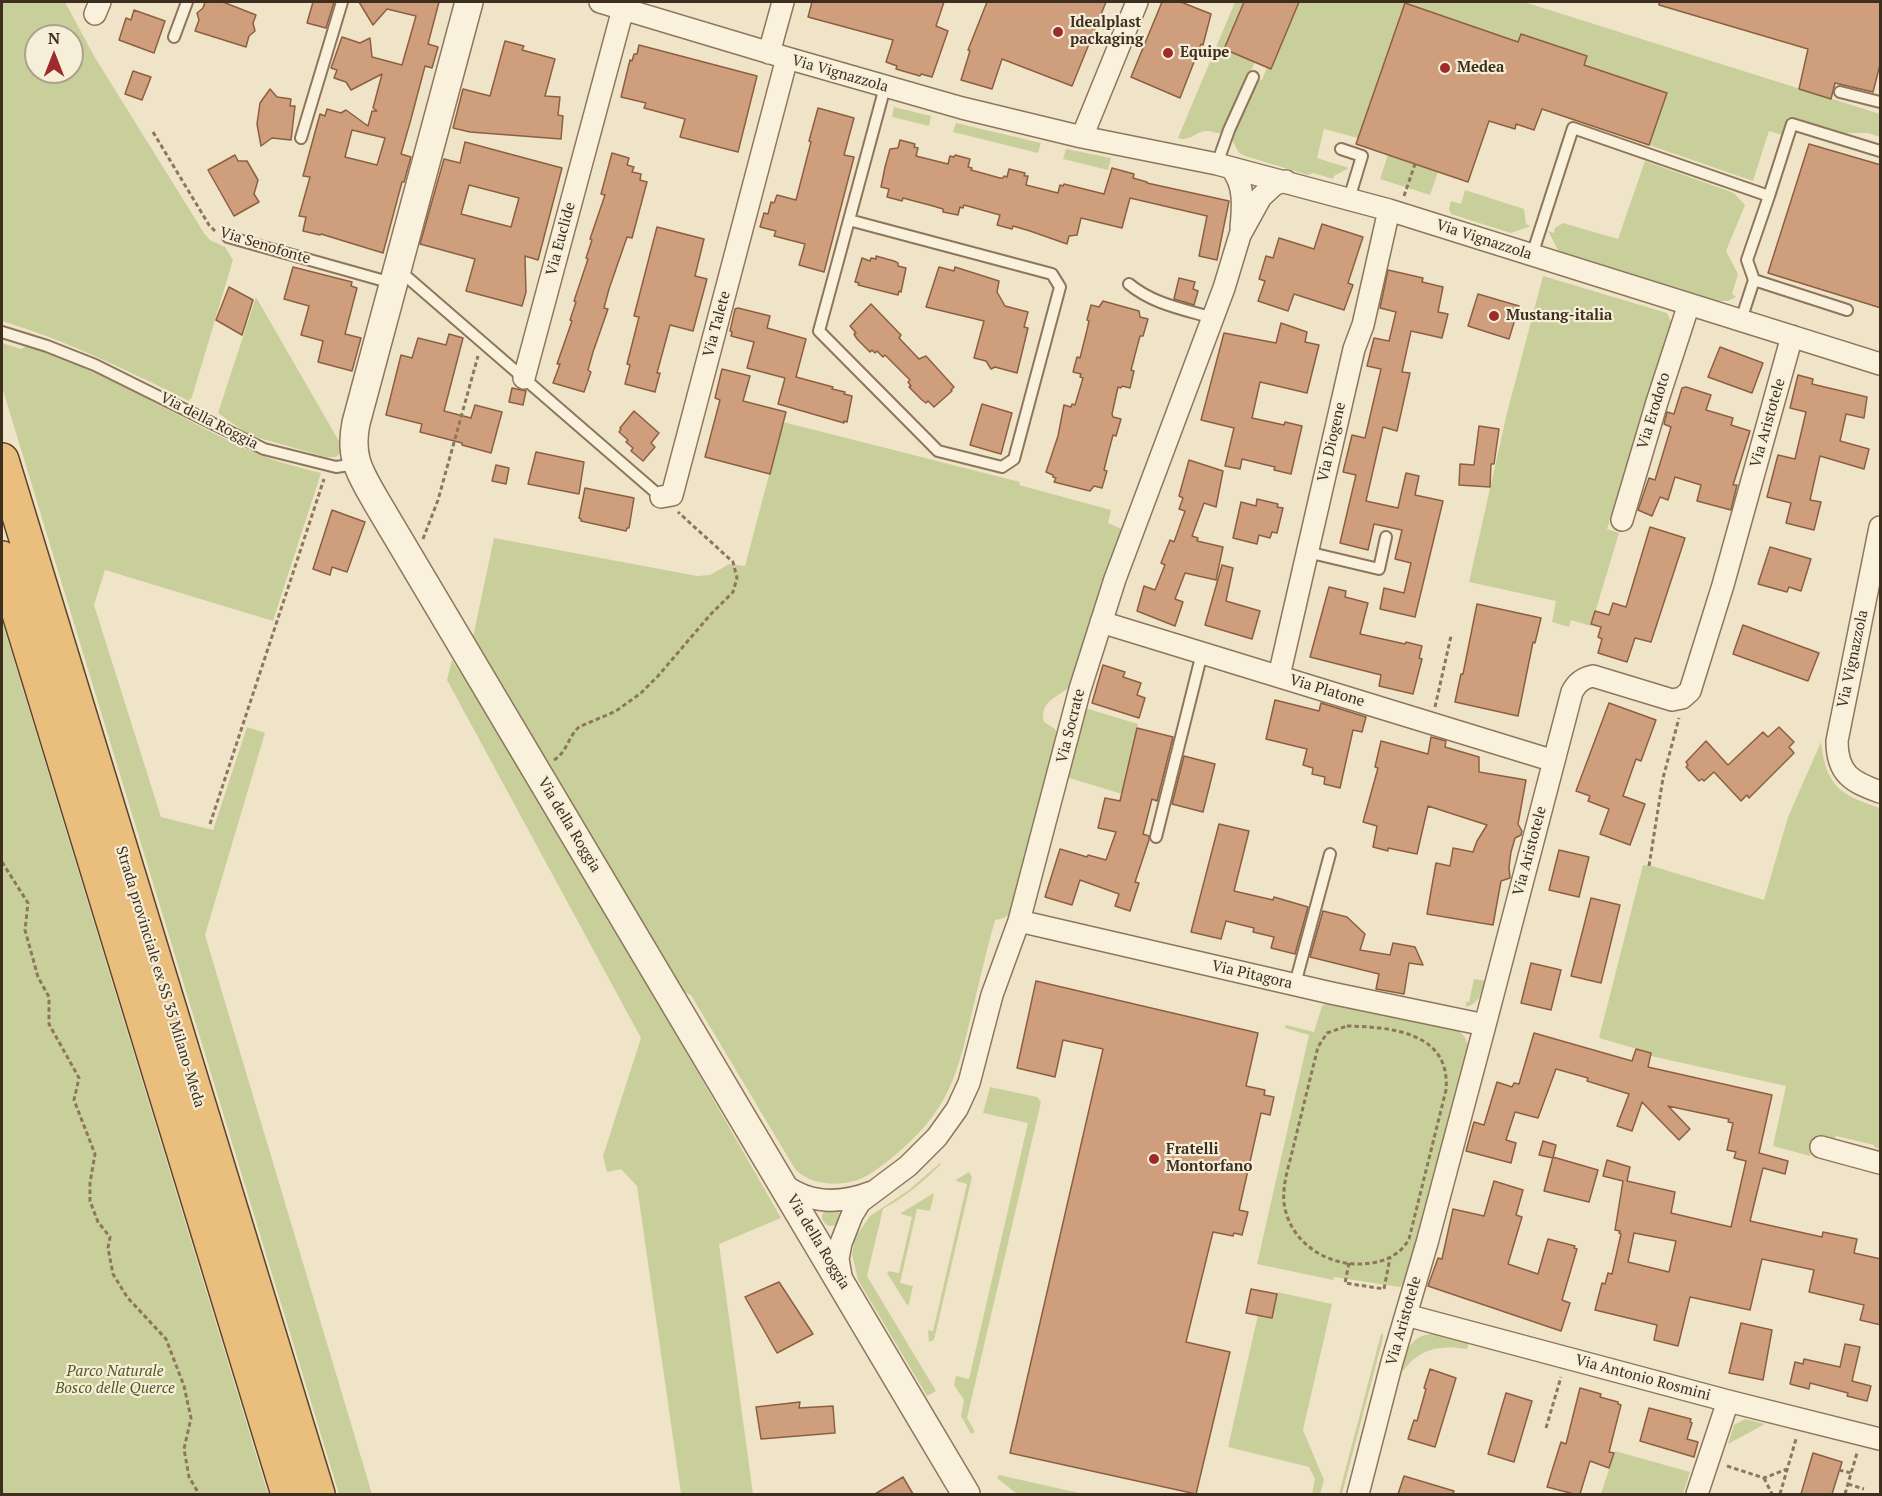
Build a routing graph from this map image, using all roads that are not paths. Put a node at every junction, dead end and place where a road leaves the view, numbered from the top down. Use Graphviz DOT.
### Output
graph roads {
  1 [pos="187,2"];
  2 [pos="342,2"];
  3 [pos="469,2"];
  4 [pos="600,2"];
  5 [pos="783,2"];
  6 [pos="1137,2"];
  7 [pos="623,9"];
  8 [pos="174,37"];
  9 [pos="778,56"];
  10 [pos="1253,77"];
  11 [pos="885,87"];
  12 [pos="1840,92"];
  13 [pos="1881,102"];
  14 [pos="1082,137"];
  15 [pos="301,138"];
  16 [pos="1341,149"];
  17 [pos="1881,151"];
  18 [pos="1224,166"];
  19 [pos="1286,181"];
  20 [pos="1768,196"];
  21 [pos="1348,199"];
  22 [pos="1395,205"];
  23 [pos="849,220"];
  24 [pos="1240,235"];
  25 [pos="228,237"];
  26 [pos="1532,255"];
  27 [pos="395,276"];
  28 [pos="1754,280"];
  29 [pos="1129,284"];
  30 [pos="1689,304"];
  31 [pos="1847,310"];
  32 [pos="1213,318"];
  33 [pos="1741,320"];
  34 [pos="2,332"];
  35 [pos="1792,336"];
  36 [pos="1881,364"];
  37 [pos="524,378"];
  38 [pos="2,460"];
  39 [pos="356,464"];
  40 [pos="661,497"];
  41 [pos="1622,520"];
  42 [pos="1881,527"];
  43 [pos="1386,537"];
  44 [pos="1307,552"];
  45 [pos="2,558"];
  46 [pos="1101,622"];
  47 [pos="1202,653"];
  48 [pos="1279,676"];
  49 [pos="1554,761"];
  50 [pos="1881,792"];
  51 [pos="1156,837"];
  52 [pos="1330,854"];
  53 [pos="1019,921"];
  54 [pos="1295,984"];
  55 [pos="1485,1026"];
  56 [pos="1821,1147"];
  57 [pos="1881,1163"];
  58 [pos="872,1192"];
  59 [pos="812,1218"];
  60 [pos="846,1229"];
  61 [pos="842,1283"];
  62 [pos="1406,1315"];
  63 [pos="1728,1401"];
  64 [pos="1880,1437"];
  65 [pos="288,1494"];
  66 [pos="318,1494"];
  67 [pos="966,1494"];
  68 [pos="1358,1494"];
  69 [pos="1697,1494"];
  1 -- 8 [label="lane"];
  2 -- 15 [label="lane"];
  3 -- 27 [label="street"];
  4 -- 7 [label="street, Via Vignazzola"];
  5 -- 9 [label="street"];
  6 -- 14 [label="street"];
  7 -- 9 [label="street, Via Vignazzola"];
  7 -- 37 [label="street, Via Euclide"];
  9 -- 11 [label="street, Via Vignazzola"];
  9 -- 40 [label="street, Via Talete"];
  10 -- 18 [label="lane"];
  11 -- 14 [label="street, Via Vignazzola"];
  11 -- 23 [label="lane"];
  12 -- 13 [label="lane"];
  14 -- 18 [label="street, Via Vignazzola"];
  16 -- 21 [label="lane"];
  17 -- 20 [label="lane"];
  18 -- 19 [label="street, Via Vignazzola"];
  18 -- 24 [label="street, Via Socrate"];
  19 -- 21 [label="street, Via Vignazzola"];
  19 -- 24 [label="street, Via Socrate"];
  20 -- 26 [label="lane"];
  20 -- 28 [label="lane"];
  21 -- 22 [label="street, Via Vignazzola"];
  22 -- 26 [label="street, Via Vignazzola"];
  22 -- 44 [label="street, Via Diogene"];
  23 -- 23 [label="lane"];
  24 -- 32 [label="street, Via Socrate"];
  25 -- 27 [label="lane, Via Senofonte"];
  26 -- 30 [label="street, Via Vignazzola"];
  27 -- 37 [label="lane, Via Senofonte"];
  27 -- 39 [label="street"];
  28 -- 31 [label="lane"];
  28 -- 33 [label="lane"];
  29 -- 32 [label="lane"];
  30 -- 33 [label="street, Via Vignazzola"];
  30 -- 41 [label="street, Via Erodoto"];
  32 -- 46 [label="street, Via Socrate"];
  33 -- 35 [label="street, Via Vignazzola"];
  34 -- 39 [label="lane, Via della Roggia"];
  35 -- 36 [label="street, Via Vignazzola"];
  35 -- 49 [label="street, Via Aristotele"];
  37 -- 40 [label="lane"];
  38 -- 66 [label="highway, Strada provinciale ex SS 35 Milano-Meda"];
  39 -- 59 [label="street, Via della Roggia"];
  42 -- 50 [label="street, Via Vignazzola"];
  43 -- 44 [label="lane"];
  44 -- 48 [label="street, Via Diogene"];
  45 -- 65 [label="highway, Strada provinciale ex SS 35 Milano-Meda"];
  46 -- 47 [label="street, Via Platone"];
  46 -- 53 [label="street, Via Socrate"];
  47 -- 48 [label="street, Via Platone"];
  47 -- 51 [label="lane"];
  48 -- 49 [label="street, Via Platone"];
  49 -- 55 [label="street, Via Aristotele"];
  52 -- 54 [label="lane"];
  53 -- 54 [label="street, Via Pitagora"];
  53 -- 58 [label="street, Via Socrate"];
  54 -- 55 [label="street, Via Pitagora"];
  55 -- 62 [label="street, Via Aristotele"];
  56 -- 57 [label="street"];
  58 -- 59 [label="street, Via Socrate"];
  58 -- 60 [label="street, Via Socrate"];
  59 -- 60 [label="street"];
  59 -- 61 [label="street, Via della Roggia"];
  60 -- 61 [label="street, Via Socrate"];
  61 -- 67 [label="street, Via della Roggia"];
  62 -- 63 [label="street, Via Antonio Rosmini"];
  62 -- 68 [label="street, Via Aristotele"];
  63 -- 64 [label="street, Via Antonio Rosmini"];
  63 -- 69 [label="street"];
}
